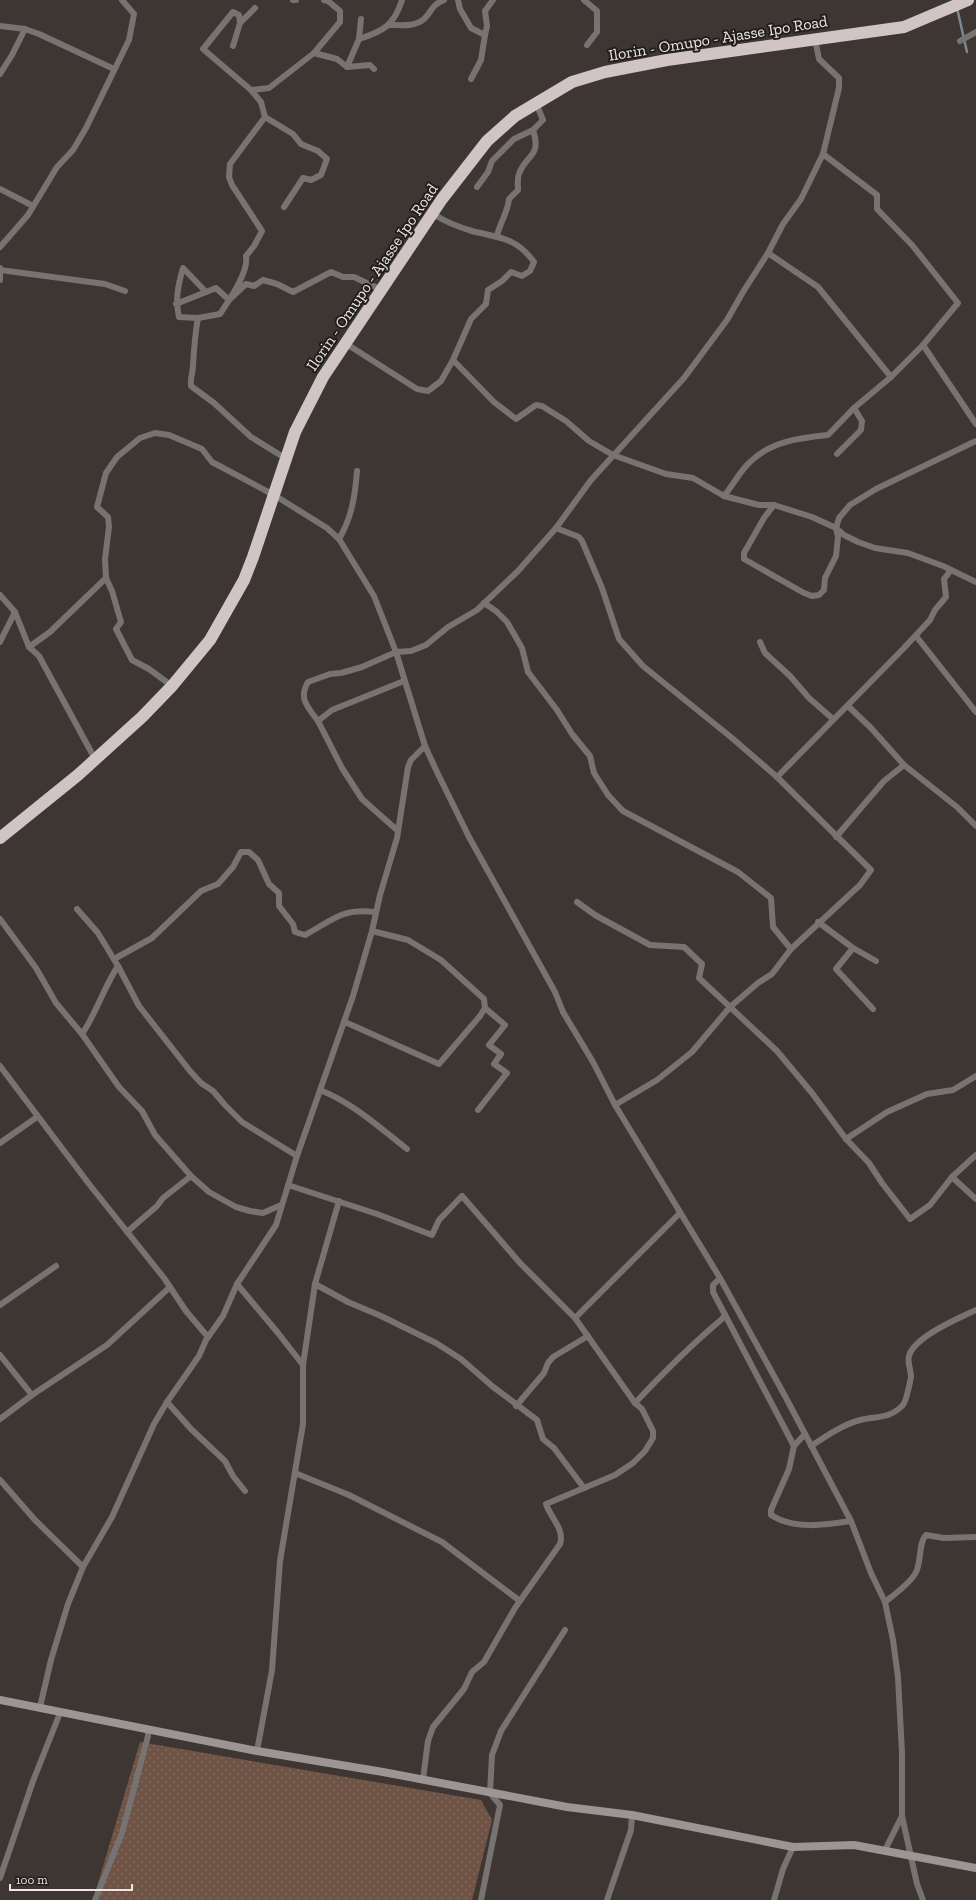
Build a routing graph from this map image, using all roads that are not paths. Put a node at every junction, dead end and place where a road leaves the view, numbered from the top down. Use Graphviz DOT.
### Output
graph roads {
  1 [pos="122,0"];
  2 [pos="293,0"];
  3 [pos="296,0"];
  4 [pos="324,0"];
  5 [pos="402,0"];
  6 [pos="444,0"];
  7 [pos="458,0"];
  8 [pos="493,0"];
  9 [pos="584,0"];
  10 [pos="967,1"];
  11 [pos="255,8"];
  12 [pos="361,19"];
  13 [pos="240,23"];
  14 [pos="390,25"];
  15 [pos="0,26"];
  16 [pos="25,29"];
  17 [pos="976,32"];
  18 [pos="485,35"];
  19 [pos="360,39"];
  20 [pos="815,39"];
  21 [pos="960,41"];
  22 [pos="587,45"];
  23 [pos="233,46"];
  24 [pos="314,53"];
  25 [pos="346,67"];
  26 [pos="114,69"];
  27 [pos="374,69"];
  28 [pos="0,74"];
  29 [pos="471,79"];
  30 [pos="251,90"];
  31 [pos="536,103"];
  32 [pos="265,116"];
  33 [pos="533,130"];
  34 [pos="823,154"];
  35 [pos="477,187"];
  36 [pos="0,189"];
  37 [pos="33,206"];
  38 [pos="284,208"];
  39 [pos="433,214"];
  40 [pos="497,236"];
  41 [pos="0,248"];
  42 [pos="768,253"];
  43 [pos="1,269"];
  44 [pos="0,280"];
  45 [pos="382,290"];
  46 [pos="125,291"];
  47 [pos="206,292"];
  48 [pos="229,300"];
  49 [pos="176,304"];
  50 [pos="198,318"];
  51 [pos="346,343"];
  52 [pos="922,345"];
  53 [pos="454,360"];
  54 [pos="891,377"];
  55 [pos="854,408"];
  56 [pos="976,424"];
  57 [pos="976,441"];
  58 [pos="837,454"];
  59 [pos="613,455"];
  60 [pos="285,458"];
  61 [pos="357,471"];
  62 [pos="274,495"];
  63 [pos="724,496"];
  64 [pos="774,505"];
  65 [pos="556,528"];
  66 [pos="836,528"];
  67 [pos="339,539"];
  68 [pos="951,570"];
  69 [pos="106,578"];
  70 [pos="976,582"];
  71 [pos="0,595"];
  72 [pos="484,603"];
  73 [pos="15,612"];
  74 [pos="916,636"];
  75 [pos="0,642"];
  76 [pos="760,642"];
  77 [pos="29,647"];
  78 [pos="396,652"];
  79 [pos="404,681"];
  80 [pos="172,686"];
  81 [pos="848,706"];
  82 [pos="976,712"];
  83 [pos="833,719"];
  84 [pos="318,721"];
  85 [pos="425,746"];
  86 [pos="95,760"];
  87 [pos="904,764"];
  88 [pos="777,776"];
  89 [pos="976,826"];
  90 [pos="398,832"];
  91 [pos="836,837"];
  92 [pos="0,838"];
  93 [pos="577,902"];
  94 [pos="77,909"];
  95 [pos="376,912"];
  96 [pos="0,919"];
  97 [pos="818,922"];
  98 [pos="372,931"];
  99 [pos="853,948"];
  100 [pos="791,949"];
  101 [pos="114,959"];
  102 [pos="876,961"];
  103 [pos="118,966"];
  104 [pos="730,1007"];
  105 [pos="485,1008"];
  106 [pos="873,1009"];
  107 [pos="345,1022"];
  108 [pos="82,1034"];
  109 [pos="0,1066"];
  110 [pos="976,1076"];
  111 [pos="320,1090"];
  112 [pos="615,1105"];
  113 [pos="478,1110"];
  114 [pos="37,1117"];
  115 [pos="846,1139"];
  116 [pos="0,1143"];
  117 [pos="406,1149"];
  118 [pos="976,1155"];
  119 [pos="297,1156"];
  120 [pos="191,1176"];
  121 [pos="952,1177"];
  122 [pos="288,1185"];
  123 [pos="976,1199"];
  124 [pos="338,1201"];
  125 [pos="281,1205"];
  126 [pos="680,1213"];
  127 [pos="128,1232"];
  128 [pos="56,1266"];
  129 [pos="720,1278"];
  130 [pos="237,1284"];
  131 [pos="315,1284"];
  132 [pos="170,1287"];
  133 [pos="0,1305"];
  134 [pos="976,1310"];
  135 [pos="725,1315"];
  136 [pos="575,1318"];
  137 [pos="588,1336"];
  138 [pos="208,1337"];
  139 [pos="0,1355"];
  140 [pos="302,1365"];
  141 [pos="32,1395"];
  142 [pos="167,1402"];
  143 [pos="635,1403"];
  144 [pos="516,1406"];
  145 [pos="0,1418"];
  146 [pos="805,1434"];
  147 [pos="794,1446"];
  148 [pos="811,1446"];
  149 [pos="295,1473"];
  150 [pos="0,1480"];
  151 [pos="584,1488"];
  152 [pos="245,1491"];
  153 [pos="851,1521"];
  154 [pos="976,1537"];
  155 [pos="83,1567"];
  156 [pos="520,1601"];
  157 [pos="885,1602"];
  158 [pos="565,1630"];
  159 [pos="0,1700"];
  160 [pos="40,1707"];
  161 [pos="60,1713"];
  162 [pos="148,1729"];
  163 [pos="257,1751"];
  164 [pos="424,1779"];
  165 [pos="490,1792"];
  166 [pos="632,1815"];
  167 [pos="902,1816"];
  168 [pos="793,1846"];
  169 [pos="885,1850"];
  170 [pos="912,1855"];
  171 [pos="976,1868"];
  172 [pos="0,1878"];
  173 [pos="95,1900"];
  174 [pos="481,1900"];
  175 [pos="607,1900"];
  176 [pos="774,1900"];
  177 [pos="923,1900"];
  1 -- 26 [label="street"];
  2 -- 3 [label="street"];
  4 -- 24 [label="street"];
  5 -- 14 [label="street"];
  6 -- 14 [label="street"];
  7 -- 18 [label="street"];
  8 -- 18 [label="street"];
  9 -- 22 [label="street"];
  10 -- 20 [label="highway, Ilorin - Omupo - Ajasse Ipo Road"];
  11 -- 13 [label="street"];
  12 -- 19 [label="street"];
  13 -- 23 [label="street"];
  13 -- 30 [label="street"];
  14 -- 19 [label="street"];
  15 -- 16 [label="street"];
  16 -- 26 [label="street"];
  16 -- 28 [label="street"];
  17 -- 21 [label="street"];
  18 -- 29 [label="street"];
  19 -- 25 [label="street"];
  20 -- 31 [label="highway, Ilorin - Omupo - Ajasse Ipo Road"];
  20 -- 34 [label="street"];
  24 -- 25 [label="street"];
  24 -- 30 [label="street"];
  25 -- 27 [label="street"];
  26 -- 37 [label="street"];
  30 -- 32 [label="street"];
  31 -- 33 [label="street"];
  31 -- 39 [label="highway, Ilorin - Omupo - Ajasse Ipo Road"];
  32 -- 38 [label="street"];
  32 -- 48 [label="street"];
  33 -- 35 [label="street"];
  33 -- 40 [label="street"];
  34 -- 42 [label="street"];
  34 -- 52 [label="street"];
  36 -- 37 [label="street"];
  37 -- 41 [label="street"];
  39 -- 40 [label="street"];
  39 -- 45 [label="highway, Ilorin - Omupo - Ajasse Ipo Road"];
  40 -- 53 [label="street"];
  42 -- 54 [label="street"];
  42 -- 59 [label="street"];
  43 -- 44 [label="street"];
  43 -- 46 [label="street"];
  45 -- 48 [label="street"];
  45 -- 51 [label="highway, Ilorin - Omupo - Ajasse Ipo Road"];
  47 -- 48 [label="street"];
  47 -- 49 [label="street"];
  47 -- 49 [label="street"];
  48 -- 50 [label="street"];
  49 -- 50 [label="street"];
  50 -- 60 [label="street"];
  51 -- 53 [label="street"];
  51 -- 60 [label="highway, Ilorin - Omupo - Ajasse Ipo Road"];
  52 -- 54 [label="street"];
  52 -- 56 [label="street"];
  53 -- 59 [label="street"];
  54 -- 55 [label="street"];
  55 -- 58 [label="street"];
  55 -- 63 [label="street"];
  57 -- 66 [label="street"];
  59 -- 63 [label="street"];
  59 -- 65 [label="street"];
  60 -- 62 [label="highway, Ilorin - Omupo - Ajasse Ipo Road"];
  61 -- 67 [label="street"];
  62 -- 67 [label="street"];
  62 -- 69 [label="street"];
  62 -- 80 [label="highway, Ilorin - Omupo - Ajasse Ipo Road"];
  63 -- 64 [label="street"];
  64 -- 66 [label="street"];
  64 -- 66 [label="street"];
  65 -- 72 [label="street"];
  65 -- 88 [label="street"];
  66 -- 68 [label="street"];
  67 -- 78 [label="street"];
  68 -- 70 [label="street"];
  68 -- 74 [label="street"];
  69 -- 77 [label="street"];
  69 -- 80 [label="street"];
  71 -- 73 [label="street"];
  72 -- 78 [label="street"];
  72 -- 100 [label="street"];
  73 -- 75 [label="street"];
  73 -- 77 [label="street"];
  74 -- 81 [label="street"];
  74 -- 82 [label="street"];
  76 -- 83 [label="street"];
  77 -- 86 [label="street"];
  78 -- 79 [label="street"];
  78 -- 84 [label="street"];
  79 -- 84 [label="street"];
  79 -- 85 [label="street"];
  80 -- 86 [label="highway, Ilorin - Omupo - Ajasse Ipo Road"];
  81 -- 83 [label="street"];
  81 -- 87 [label="street"];
  83 -- 88 [label="street"];
  84 -- 90 [label="street"];
  85 -- 90 [label="street"];
  85 -- 112 [label="street"];
  86 -- 92 [label="highway, Ilorin - Omupo - Ajasse Ipo Road"];
  87 -- 89 [label="street"];
  87 -- 91 [label="street"];
  88 -- 91 [label="street"];
  90 -- 95 [label="street"];
  91 -- 97 [label="street"];
  93 -- 104 [label="street"];
  94 -- 101 [label="street"];
  95 -- 98 [label="street"];
  95 -- 101 [label="street"];
  96 -- 108 [label="street"];
  97 -- 99 [label="street"];
  97 -- 100 [label="street"];
  98 -- 105 [label="street"];
  98 -- 107 [label="street"];
  99 -- 102 [label="street"];
  99 -- 106 [label="street"];
  100 -- 104 [label="street"];
  101 -- 103 [label="street"];
  103 -- 108 [label="street"];
  103 -- 119 [label="street"];
  104 -- 112 [label="street"];
  104 -- 115 [label="street"];
  105 -- 107 [label="street"];
  105 -- 113 [label="street"];
  107 -- 111 [label="street"];
  108 -- 120 [label="street"];
  109 -- 114 [label="street"];
  110 -- 115 [label="street"];
  111 -- 117 [label="street"];
  111 -- 119 [label="street"];
  112 -- 126 [label="street"];
  114 -- 116 [label="street"];
  114 -- 127 [label="street"];
  115 -- 121 [label="street"];
  118 -- 121 [label="street"];
  119 -- 122 [label="street"];
  120 -- 125 [label="street"];
  120 -- 127 [label="street"];
  121 -- 123 [label="street"];
  122 -- 124 [label="street"];
  122 -- 125 [label="street"];
  124 -- 131 [label="street"];
  124 -- 136 [label="street"];
  125 -- 130 [label="street"];
  126 -- 129 [label="street"];
  126 -- 136 [label="street"];
  127 -- 132 [label="street"];
  128 -- 133 [label="street"];
  129 -- 135 [label="street"];
  129 -- 146 [label="street"];
  130 -- 138 [label="street"];
  130 -- 140 [label="street"];
  131 -- 140 [label="street"];
  131 -- 144 [label="street"];
  132 -- 138 [label="street"];
  132 -- 141 [label="street"];
  134 -- 148 [label="street"];
  135 -- 143 [label="street"];
  135 -- 147 [label="street"];
  136 -- 137 [label="street"];
  137 -- 143 [label="street"];
  137 -- 144 [label="street"];
  138 -- 142 [label="street"];
  139 -- 141 [label="street"];
  140 -- 149 [label="street"];
  141 -- 145 [label="street"];
  142 -- 152 [label="street"];
  142 -- 155 [label="street"];
  143 -- 151 [label="street"];
  144 -- 151 [label="street"];
  146 -- 147 [label="street"];
  146 -- 148 [label="street"];
  147 -- 153 [label="street"];
  148 -- 153 [label="street"];
  149 -- 156 [label="street"];
  149 -- 163 [label="street"];
  150 -- 155 [label="street"];
  151 -- 156 [label="street"];
  153 -- 157 [label="street"];
  154 -- 157 [label="street"];
  155 -- 160 [label="street"];
  156 -- 164 [label="street"];
  157 -- 167 [label="street"];
  158 -- 165 [label="street"];
  159 -- 160 [label="main road"];
  160 -- 161 [label="main road"];
  161 -- 162 [label="main road"];
  161 -- 172 [label="street"];
  162 -- 163 [label="main road"];
  162 -- 173 [label="street"];
  163 -- 164 [label="main road"];
  164 -- 165 [label="main road"];
  165 -- 166 [label="main road"];
  165 -- 174 [label="street"];
  166 -- 168 [label="main road"];
  166 -- 175 [label="street"];
  167 -- 169 [label="street"];
  167 -- 170 [label="street"];
  168 -- 169 [label="main road"];
  168 -- 176 [label="street"];
  169 -- 170 [label="main road"];
  170 -- 171 [label="main road"];
  170 -- 177 [label="street"];
}
